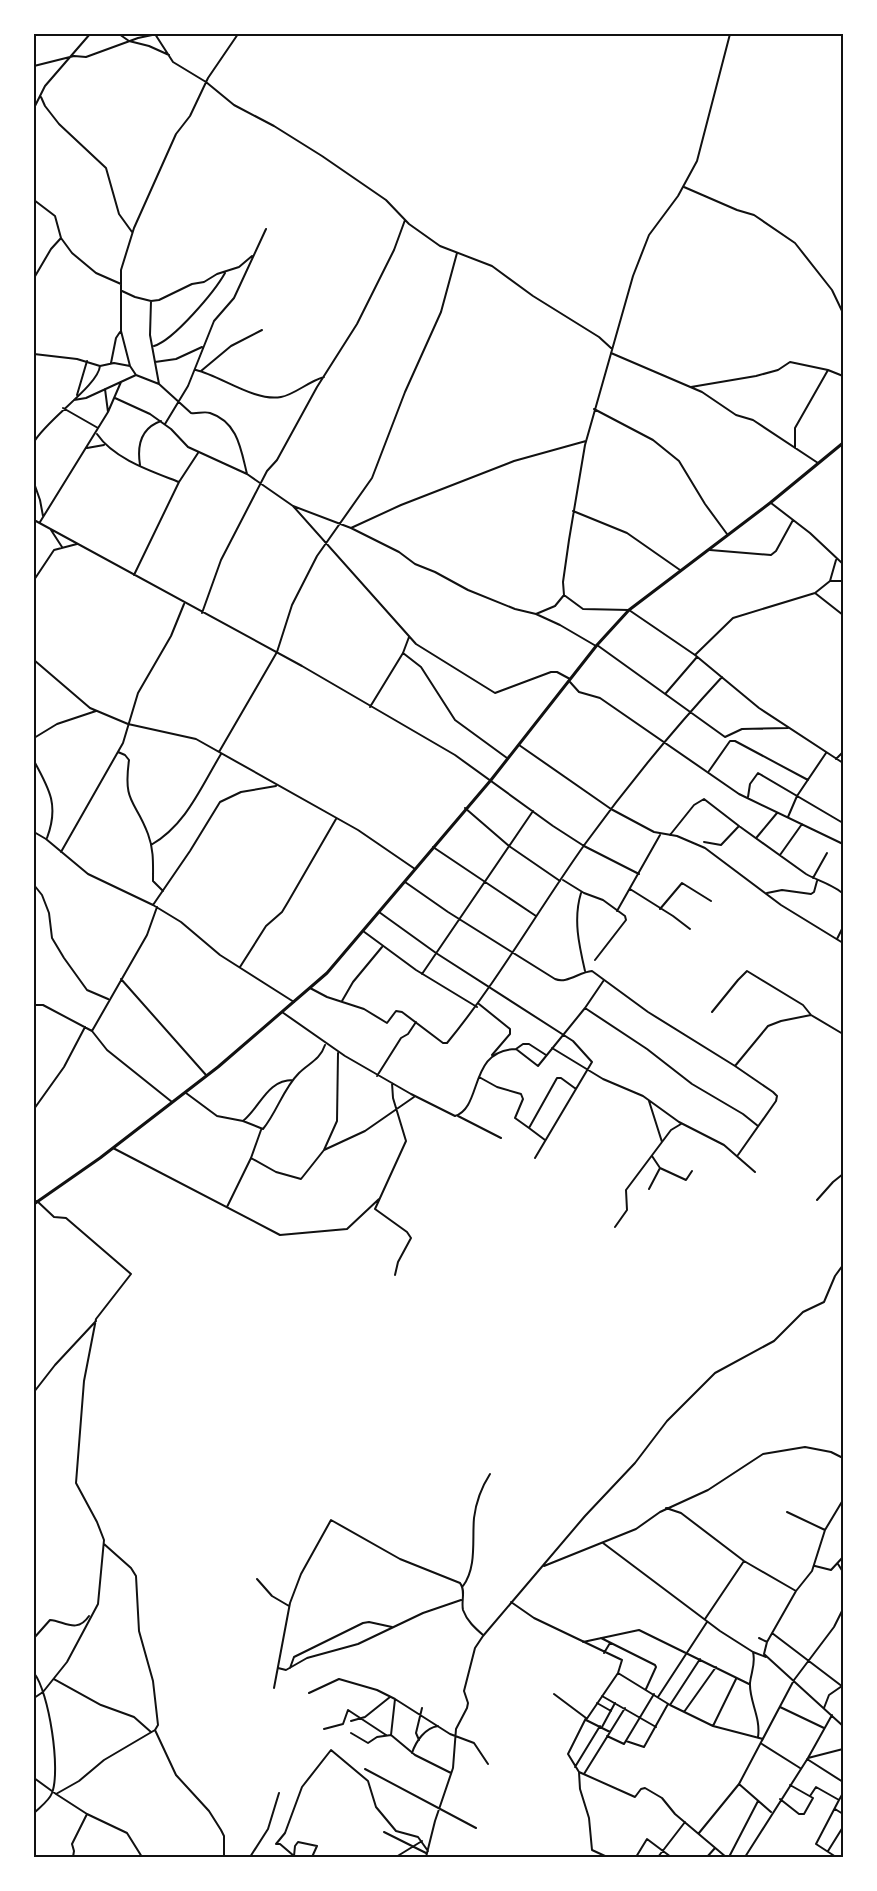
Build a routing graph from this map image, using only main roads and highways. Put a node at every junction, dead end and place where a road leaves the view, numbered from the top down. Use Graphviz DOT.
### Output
graph roads {
  1 [pos="843,443"];
  2 [pos="35,1202"];
  1 -- 2 [label="main road"];
}
